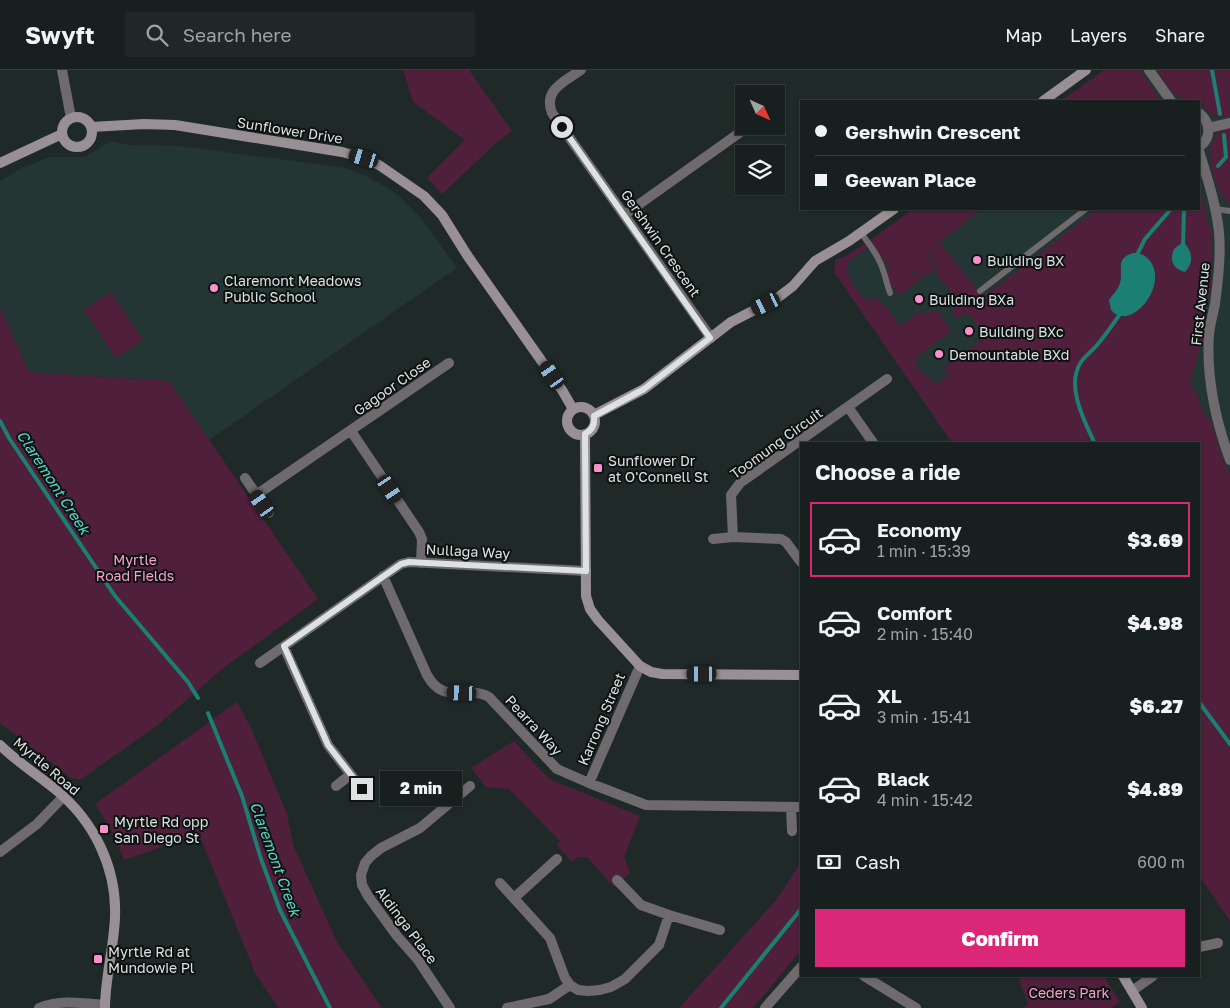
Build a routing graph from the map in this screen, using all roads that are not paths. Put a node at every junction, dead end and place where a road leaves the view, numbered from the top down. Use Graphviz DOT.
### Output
graph roads {
  1 [pos="62,70"];
  2 [pos="580,70"];
  3 [pos="1086,70"];
  4 [pos="1149,70"];
  5 [pos="1044,100"];
  6 [pos="1170,100"];
  7 [pos="1200,114"];
  8 [pos="71,118"];
  9 [pos="1230,123"];
  10 [pos="90,127"];
  11 [pos="1208,128"];
  12 [pos="62,134"];
  13 [pos="736,135"];
  14 [pos="1200,146"];
  15 [pos="1200,155"];
  16 [pos="0,163"];
  17 [pos="1215,209"];
  18 [pos="893,210"];
  19 [pos="1085,210"];
  20 [pos="1230,211"];
  21 [pos="624,215"];
  22 [pos="861,233"];
  23 [pos="980,292"];
  24 [pos="890,293"];
  25 [pos="710,338"];
  26 [pos="449,363"];
  27 [pos="887,379"];
  28 [pos="848,407"];
  29 [pos="572,409"];
  30 [pos="594,416"];
  31 [pos="351,431"];
  32 [pos="585,434"];
  33 [pos="873,442"];
  34 [pos="1230,460"];
  35 [pos="245,478"];
  36 [pos="256,495"];
  37 [pos="269,513"];
  38 [pos="732,538"];
  39 [pos="713,539"];
  40 [pos="800,561"];
  41 [pos="421,563"];
  42 [pos="586,571"];
  43 [pos="383,576"];
  44 [pos="284,646"];
  45 [pos="260,663"];
  46 [pos="640,666"];
  47 [pos="800,675"];
  48 [pos="0,745"];
  49 [pos="350,775"];
  50 [pos="588,783"];
  51 [pos="336,786"];
  52 [pos="470,786"];
  53 [pos="362,789"];
  54 [pos="63,797"];
  55 [pos="796,807"];
  56 [pos="792,831"];
  57 [pos="0,852"];
  58 [pos="558,859"];
  59 [pos="617,880"];
  60 [pos="500,883"];
  61 [pos="514,898"];
  62 [pos="669,915"];
  63 [pos="720,930"];
  64 [pos="1218,944"];
  65 [pos="1200,947"];
  66 [pos="800,968"];
  67 [pos="866,977"];
  68 [pos="1124,977"];
  69 [pos="1152,977"];
  70 [pos="570,985"];
  71 [pos="1132,990"];
  72 [pos="105,1006"];
  73 [pos="40,1008"];
  74 [pos="450,1008"];
  75 [pos="507,1008"];
  76 [pos="765,1008"];
  77 [pos="916,1008"];
  78 [pos="1142,1008"];
  1 -- 8 [label="street"];
  2 -- 21 [label="street, Gershwin Crescent"];
  3 -- 5 [label="street"];
  4 -- 6 [label="street"];
  7 -- 11 [label="street"];
  8 -- 10 [label="street"];
  8 -- 12 [label="street"];
  9 -- 11 [label="street"];
  10 -- 12 [label="street"];
  10 -- 29 [label="street, Sunflower Drive"];
  11 -- 14 [label="street"];
  12 -- 16 [label="street"];
  13 -- 21 [label="street"];
  15 -- 17 [label="street, First Avenue"];
  17 -- 20 [label="lane"];
  17 -- 34 [label="street, First Avenue"];
  18 -- 22 [label="street"];
  19 -- 23 [label="lane"];
  21 -- 25 [label="street, Gershwin Crescent"];
  22 -- 24 [label="lane"];
  22 -- 25 [label="street"];
  25 -- 30 [label="street"];
  26 -- 31 [label="street, Gagoor Close"];
  27 -- 28 [label="street, Toomung Circuit"];
  28 -- 33 [label="street"];
  28 -- 38 [label="street, Toomung Circuit"];
  29 -- 30 [label="street"];
  29 -- 32 [label="street"];
  30 -- 32 [label="street"];
  31 -- 36 [label="street, Gagoor Close"];
  31 -- 41 [label="street, Gagoor Close"];
  32 -- 42 [label="street"];
  35 -- 36 [label="street"];
  36 -- 37 [label="street"];
  38 -- 39 [label="street"];
  38 -- 40 [label="street"];
  41 -- 42 [label="street, Nullaga Way"];
  41 -- 43 [label="street, Nullaga Way"];
  42 -- 46 [label="street"];
  43 -- 44 [label="street, Nullaga Way"];
  43 -- 50 [label="street, Pearra Way"];
  44 -- 45 [label="street, Nullaga Way"];
  44 -- 49 [label="street"];
  46 -- 47 [label="street"];
  46 -- 50 [label="street, Karrong Street"];
  48 -- 54 [label="street, Myrtle Road"];
  49 -- 51 [label="street"];
  49 -- 53 [label="street"];
  50 -- 55 [label="street, Pearra Way"];
  52 -- 74 [label="street, Aldinga Place"];
  54 -- 57 [label="street"];
  54 -- 72 [label="street, Myrtle Road"];
  55 -- 56 [label="street, Pearra Way"];
  58 -- 61 [label="street"];
  59 -- 62 [label="street"];
  60 -- 61 [label="street"];
  61 -- 70 [label="street"];
  62 -- 63 [label="street"];
  62 -- 70 [label="street"];
  64 -- 65 [label="street"];
  66 -- 76 [label="street"];
  67 -- 77 [label="street"];
  68 -- 71 [label="street"];
  69 -- 71 [label="street"];
  70 -- 75 [label="street"];
  71 -- 78 [label="street"];
  72 -- 73 [label="street"];
}
